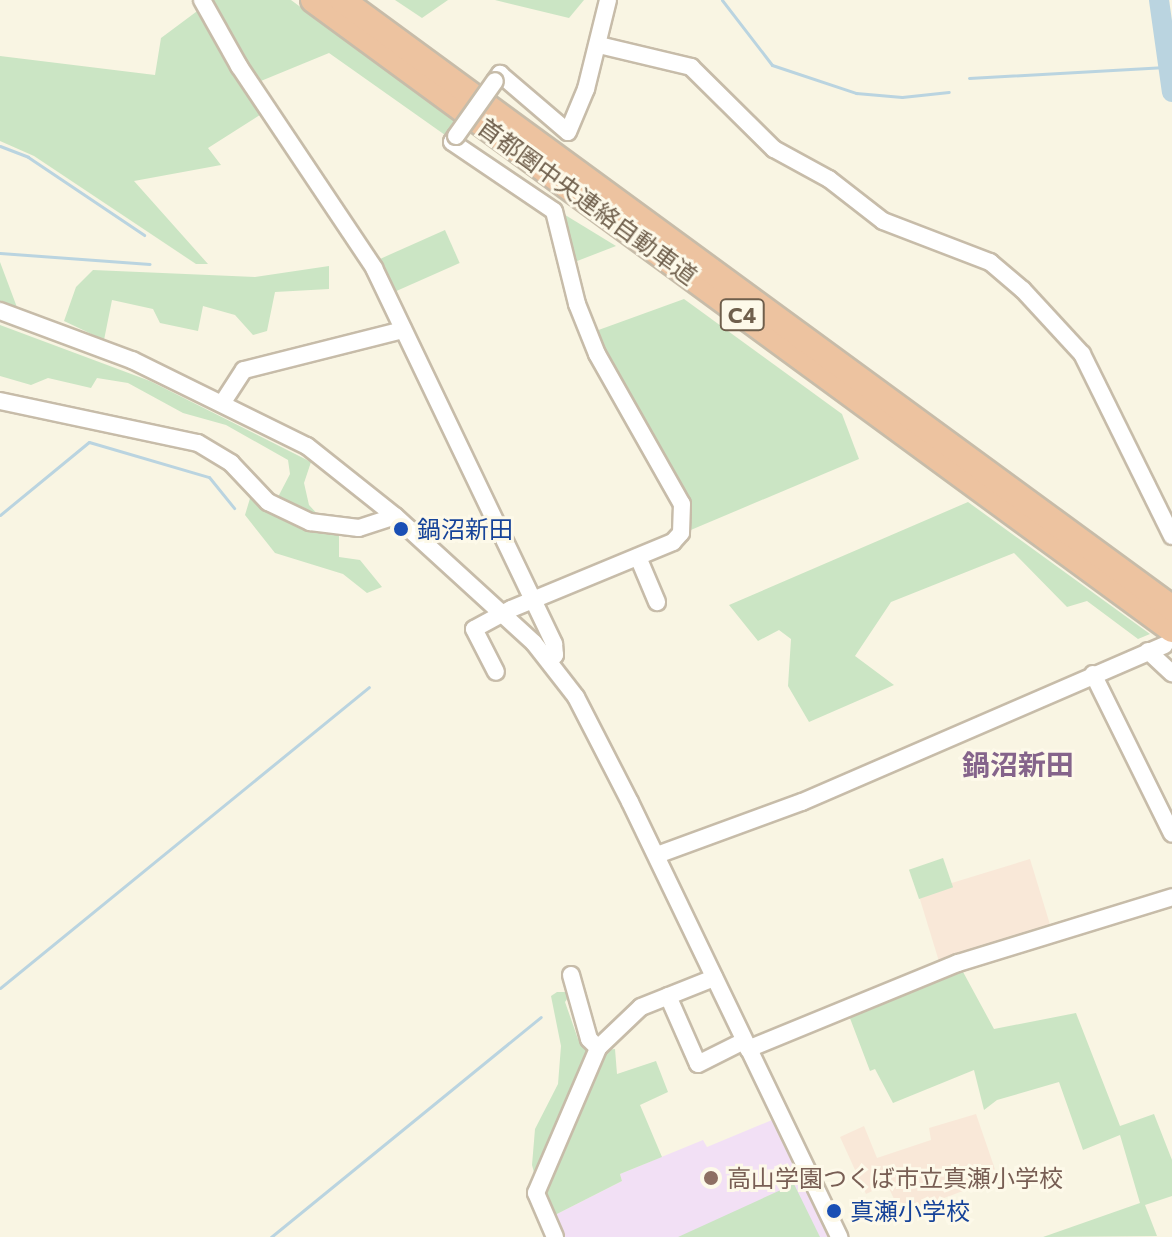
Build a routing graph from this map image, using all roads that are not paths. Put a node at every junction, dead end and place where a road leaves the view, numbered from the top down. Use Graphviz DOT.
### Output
graph roads {
  1 [pos="202,0"];
  2 [pos="313,0"];
  3 [pos="342,0"];
  4 [pos="608,0"];
  5 [pos="599,45"];
  6 [pos="0,311"];
  7 [pos="403,330"];
  8 [pos="0,401"];
  9 [pos="223,402"];
  10 [pos="395,516"];
  11 [pos="1172,536"];
  12 [pos="638,557"];
  13 [pos="533,600"];
  14 [pos="657,602"];
  15 [pos="1172,608"];
  16 [pos="504,612"];
  17 [pos="1168,637"];
  18 [pos="1148,651"];
  19 [pos="550,660"];
  20 [pos="496,672"];
  21 [pos="1172,673"];
  22 [pos="1093,674"];
  23 [pos="1172,834"];
  24 [pos="657,855"];
  25 [pos="1172,897"];
  26 [pos="571,975"];
  27 [pos="714,978"];
  28 [pos="668,996"];
  29 [pos="746,1045"];
  30 [pos="598,1048"];
  31 [pos="555,1237"];
  32 [pos="839,1237"];
  1 -- 7 [label="street"];
  2 -- 17 [label="highway, 首都圏中央連絡自動車道 / C4"];
  3 -- 15 [label="highway, 首都圏中央連絡自動車道 / C4"];
  4 -- 5 [label="street"];
  5 -- 11 [label="street"];
  5 -- 12 [label="street, bridge"];
  6 -- 9 [label="street"];
  7 -- 9 [label="street"];
  7 -- 13 [label="street"];
  8 -- 10 [label="street"];
  9 -- 10 [label="street"];
  10 -- 16 [label="street"];
  12 -- 13 [label="street"];
  12 -- 14 [label="street"];
  13 -- 16 [label="street"];
  13 -- 19 [label="street"];
  16 -- 19 [label="street"];
  16 -- 20 [label="street"];
  17 -- 18 [label="street"];
  18 -- 21 [label="street"];
  18 -- 22 [label="street"];
  19 -- 24 [label="street"];
  22 -- 23 [label="street"];
  22 -- 24 [label="street"];
  24 -- 27 [label="street"];
  25 -- 29 [label="street"];
  26 -- 30 [label="street"];
  27 -- 28 [label="street"];
  27 -- 29 [label="street"];
  28 -- 29 [label="street"];
  28 -- 30 [label="street"];
  29 -- 32 [label="street"];
  30 -- 31 [label="street"];
}
